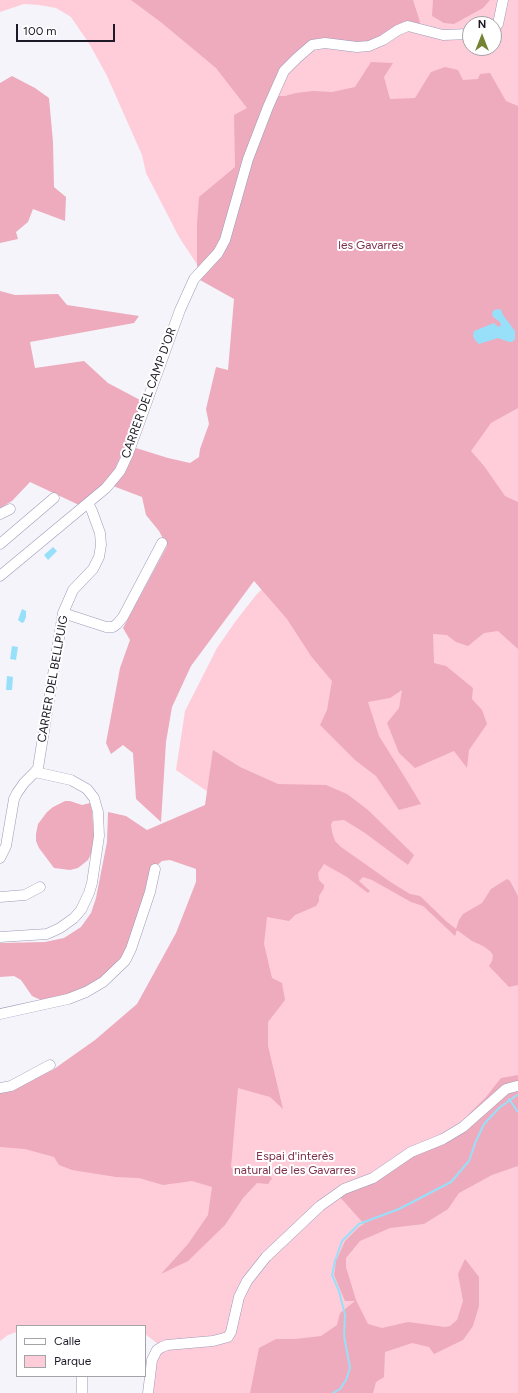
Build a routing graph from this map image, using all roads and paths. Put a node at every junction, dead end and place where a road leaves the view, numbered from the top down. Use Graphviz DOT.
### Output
graph roads {
  1 [pos="503,0"];
  2 [pos="500,16"];
  3 [pos="462,34"];
  4 [pos="54,498"];
  5 [pos="88,503"];
  6 [pos="10,509"];
  7 [pos="0,514"];
  8 [pos="162,543"];
  9 [pos="0,544"];
  10 [pos="0,576"];
  11 [pos="63,613"];
  12 [pos="35,772"];
  13 [pos="0,858"];
  14 [pos="155,869"];
  15 [pos="40,887"];
  16 [pos="0,898"];
  17 [pos="0,937"];
  18 [pos="0,1014"];
  19 [pos="50,1065"];
  20 [pos="517,1086"];
  21 [pos="0,1088"];
  22 [pos="82,1377"];
  23 [pos="82,1393"];
  24 [pos="148,1393"];
  1 -- 2 [label="street"];
  3 -- 5 [label="street, CARRER DEL CAMP D'OR"];
  4 -- 9 [label="street"];
  5 -- 10 [label="street, CARRER DEL CAMP D'OR"];
  5 -- 11 [label="street, CARRER DEL BELLPUIG"];
  6 -- 7 [label="street"];
  8 -- 11 [label="street"];
  11 -- 12 [label="street, CARRER DEL BELLPUIG"];
  12 -- 13 [label="street, CARRER DEL BELLPUIG"];
  12 -- 17 [label="street"];
  14 -- 18 [label="street"];
  15 -- 16 [label="street"];
  19 -- 21 [label="street"];
  20 -- 24 [label="street"];
  22 -- 23 [label="street"];
}
